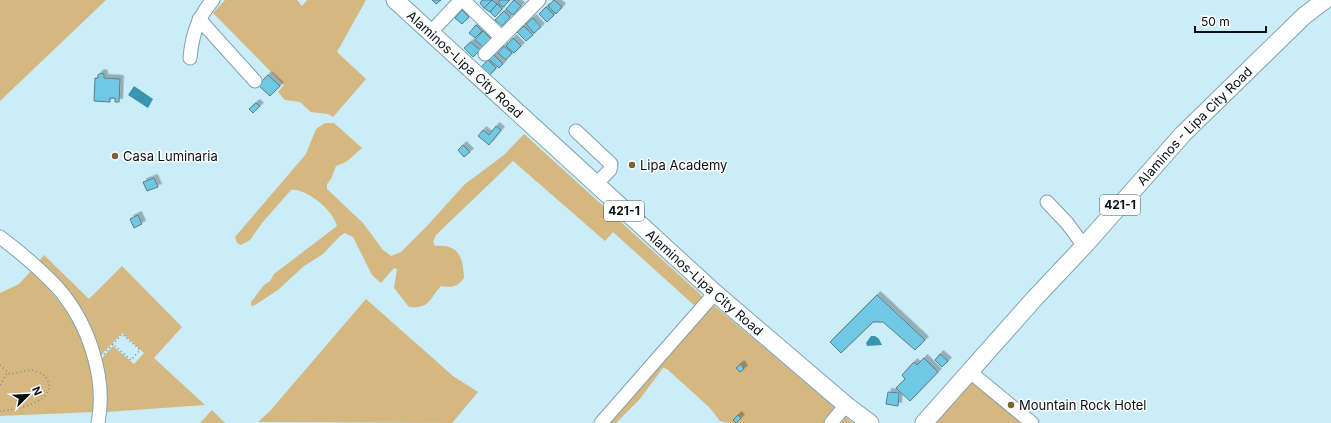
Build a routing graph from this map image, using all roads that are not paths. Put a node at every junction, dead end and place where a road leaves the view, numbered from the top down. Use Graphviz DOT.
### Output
graph roads {
  1 [pos="213,0"];
  2 [pos="395,0"];
  3 [pos="462,0"];
  4 [pos="1325,0"];
  5 [pos="532,2"];
  6 [pos="199,18"];
  7 [pos="430,33"];
  8 [pos="501,36"];
  9 [pos="485,54"];
  10 [pos="190,58"];
  11 [pos="254,81"];
  12 [pos="576,131"];
  13 [pos="595,185"];
  14 [pos="1047,202"];
  15 [pos="0,236"];
  16 [pos="1084,246"];
  17 [pos="715,293"];
  18 [pos="969,371"];
  19 [pos="846,405"];
  20 [pos="865,420"];
  21 [pos="922,422"];
  22 [pos="98,423"];
  23 [pos="601,423"];
  24 [pos="831,423"];
  25 [pos="1032,423"];
  1 -- 6 [label="street"];
  2 -- 7 [label="main road, Alaminos-Lipa City Road / 421-1"];
  3 -- 7 [label="street"];
  3 -- 8 [label="street"];
  4 -- 16 [label="main road, Alaminos - Lipa City Road / 421-1"];
  5 -- 8 [label="street"];
  6 -- 10 [label="street"];
  6 -- 11 [label="street"];
  7 -- 13 [label="main road, Alaminos-Lipa City Road / 421-1"];
  8 -- 9 [label="street"];
  12 -- 13 [label="street"];
  13 -- 17 [label="main road, Alaminos-Lipa City Road / 421-1"];
  14 -- 16 [label="street"];
  15 -- 22 [label="street"];
  16 -- 18 [label="main road, Alaminos - Lipa City Road / 421-1"];
  17 -- 19 [label="main road, Alaminos-Lipa City Road / 421-1"];
  17 -- 23 [label="street"];
  18 -- 21 [label="main road, Alaminos - Lipa City Road / 421-1"];
  18 -- 25 [label="street"];
  19 -- 20 [label="main road, Alaminos-Lipa City Road / 421-1"];
  19 -- 24 [label="street"];
}
